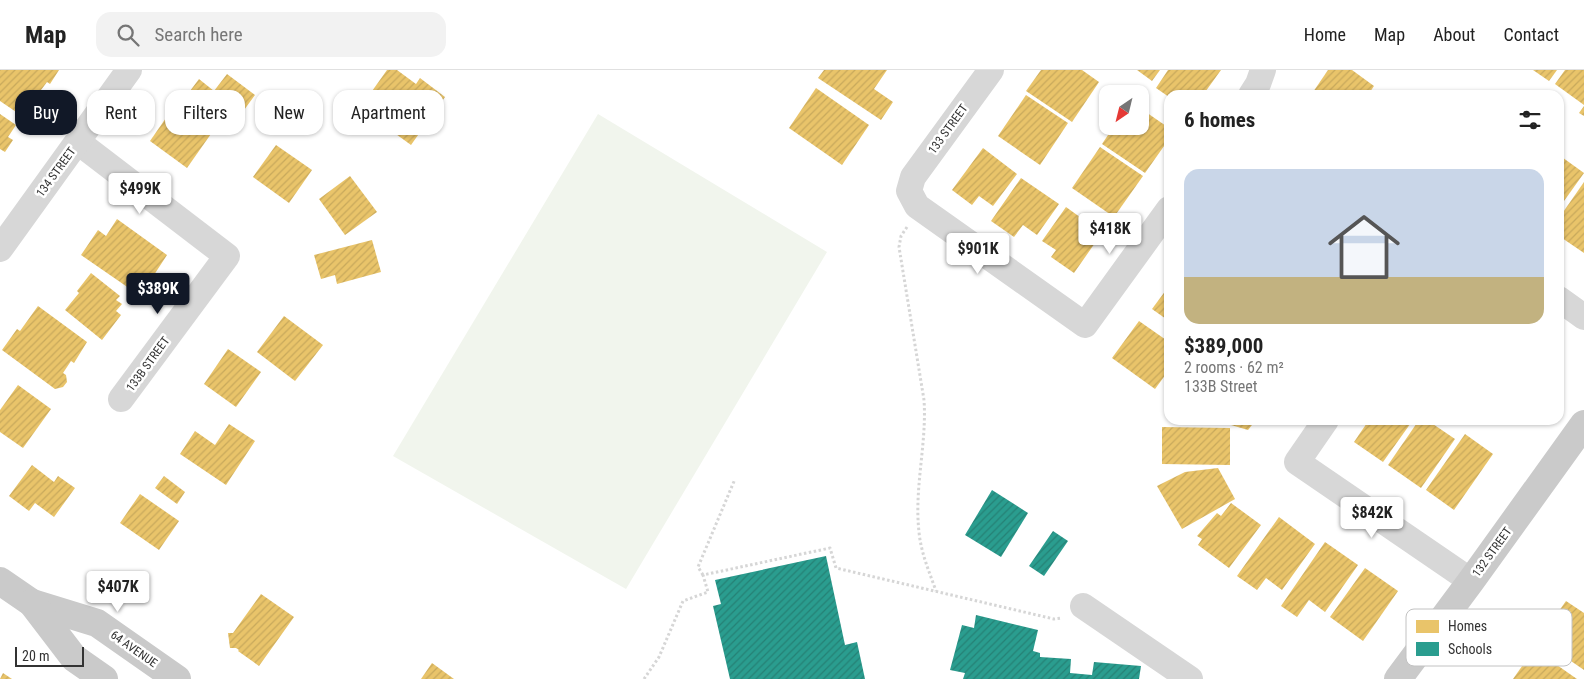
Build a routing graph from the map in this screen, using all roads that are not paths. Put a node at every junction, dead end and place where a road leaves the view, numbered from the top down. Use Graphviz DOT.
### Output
graph roads {
  1 [pos="129,70"];
  2 [pos="991,70"];
  3 [pos="1263,70"];
  4 [pos="1254,90"];
  5 [pos="78,142"];
  6 [pos="1164,216"];
  7 [pos="0,249"];
  8 [pos="1564,303"];
  9 [pos="1584,317"];
  10 [pos="122,399"];
  11 [pos="1584,424"];
  12 [pos="1323,425"];
  13 [pos="0,581"];
  14 [pos="1471,582"];
  15 [pos="32,603"];
  16 [pos="1087,609"];
  17 [pos="1451,609"];
  18 [pos="1408,666"];
  19 [pos="104,679"];
  20 [pos="177,679"];
  21 [pos="1190,679"];
  22 [pos="1398,679"];
  1 -- 5 [label="street, 134 STREET"];
  2 -- 6 [label="street, 133 STREET"];
  3 -- 4 [label="street"];
  5 -- 7 [label="street, 134 STREET"];
  5 -- 10 [label="street, 133B STREET"];
  8 -- 9 [label="street"];
  11 -- 14 [label="main road, 132 STREET"];
  12 -- 14 [label="street"];
  13 -- 15 [label="main road, 64 AVENUE"];
  14 -- 17 [label="main road, 132 STREET"];
  15 -- 19 [label="main road, 64 AVENUE"];
  15 -- 20 [label="main road, 64 AVENUE"];
  16 -- 21 [label="street"];
  18 -- 22 [label="main road, 132 STREET"];
}
